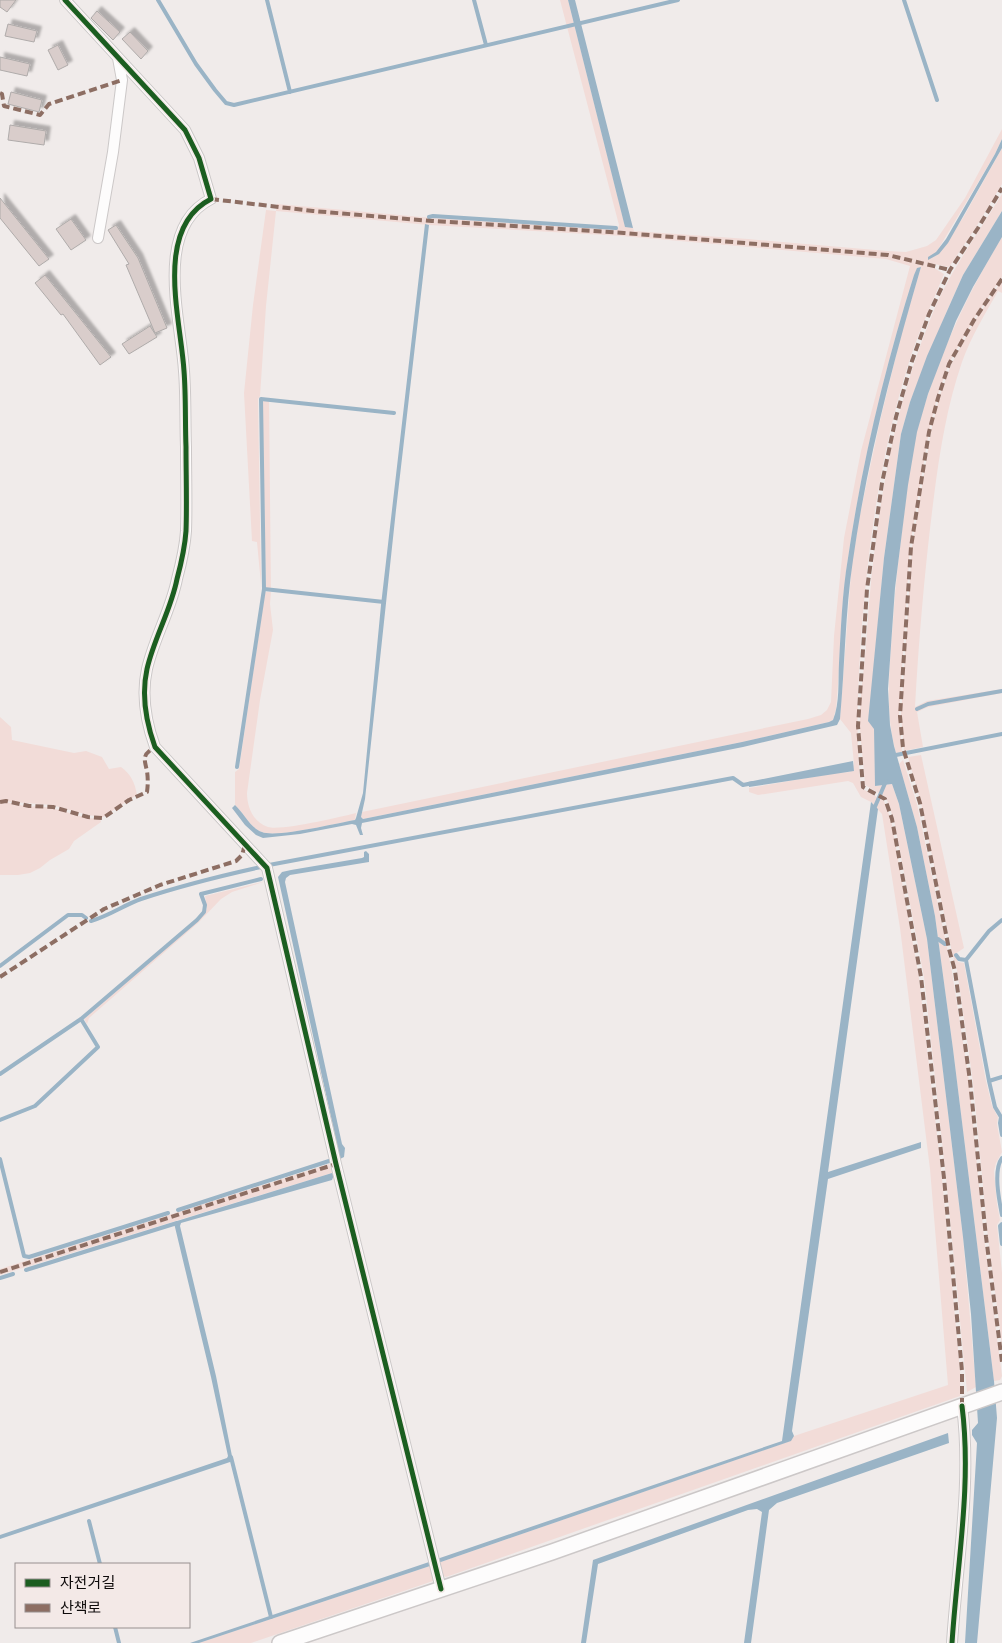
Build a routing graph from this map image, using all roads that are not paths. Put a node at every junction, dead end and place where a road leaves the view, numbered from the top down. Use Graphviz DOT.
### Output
graph roads {
  1 [pos="65,0"];
  2 [pos="118,57"];
  3 [pos="98,238"];
  4 [pos="1000,1392"];
  5 [pos="967,1404"];
  6 [pos="442,1589"];
  7 [pos="280,1643"];
  8 [pos="952,1643"];
  1 -- 2 [label="street"];
  2 -- 3 [label="street"];
  2 -- 6 [label="street"];
  4 -- 5 [label="main road"];
  5 -- 6 [label="main road"];
  5 -- 8 [label="street"];
  6 -- 7 [label="main road"];
}
